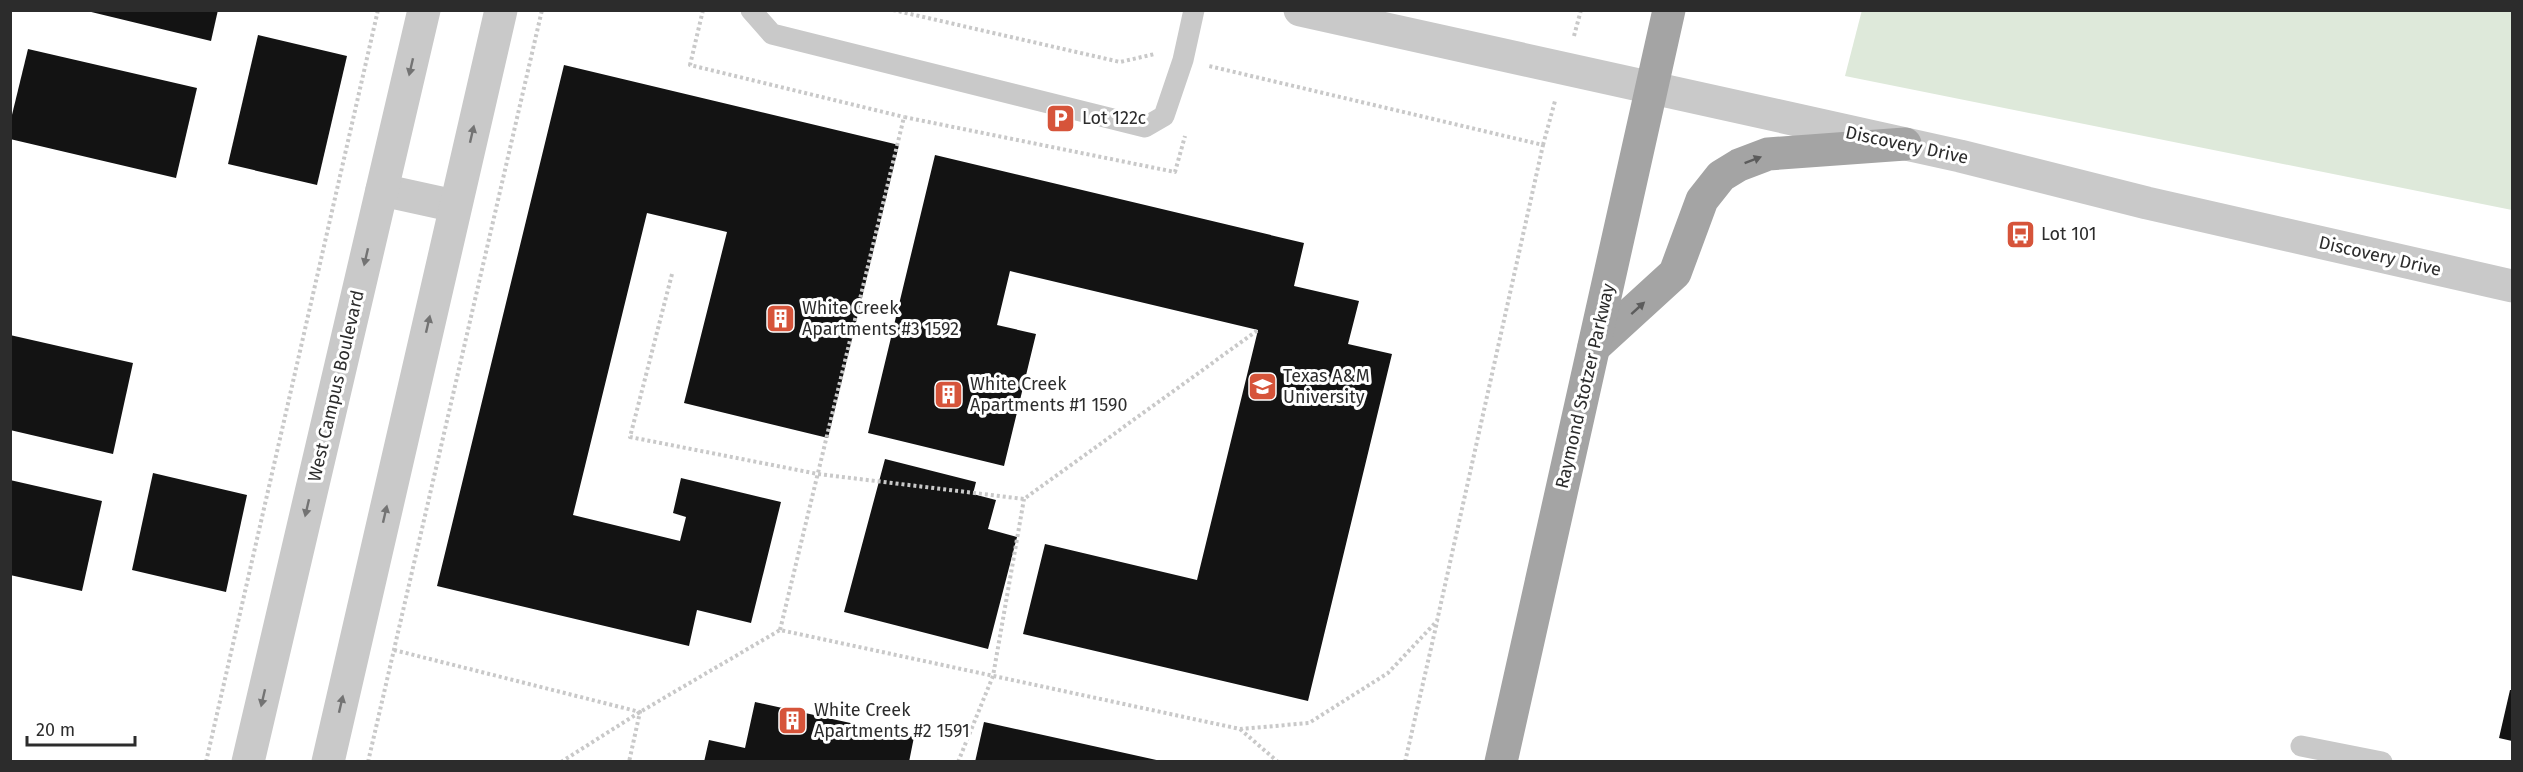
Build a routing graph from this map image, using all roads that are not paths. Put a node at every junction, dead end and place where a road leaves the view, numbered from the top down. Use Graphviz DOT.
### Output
graph roads {
  1 [pos="424,10"];
  2 [pos="501,10"];
  3 [pos="751,10"];
  4 [pos="1194,10"];
  5 [pos="1300,10"];
  6 [pos="1669,10"];
  7 [pos="1651,90"];
  8 [pos="1905,144"];
  9 [pos="382,190"];
  10 [pos="455,206"];
  11 [pos="2512,286"];
  12 [pos="1594,347"];
  13 [pos="2301,746"];
  14 [pos="248,762"];
  15 [pos="328,762"];
  16 [pos="1501,762"];
  17 [pos="2382,762"];
  1 -- 9 [label="street, West Campus Boulevard, one-way"];
  10 -- 2 [label="street, one-way"];
  3 -- 4 [label="lane"];
  5 -- 7 [label="street, Discovery Drive"];
  6 -- 7 [label="main road, Raymond Stotzer Parkway"];
  7 -- 8 [label="street, Discovery Drive"];
  7 -- 12 [label="main road, Raymond Stotzer Parkway"];
  8 -- 11 [label="street, Discovery Drive"];
  12 -- 8 [label="main road, one-way"];
  9 -- 10 [label="street"];
  9 -- 14 [label="street, West Campus Boulevard, one-way"];
  15 -- 10 [label="street, one-way"];
  12 -- 16 [label="main road, Raymond Stotzer Parkway"];
  13 -- 17 [label="lane"];
}
